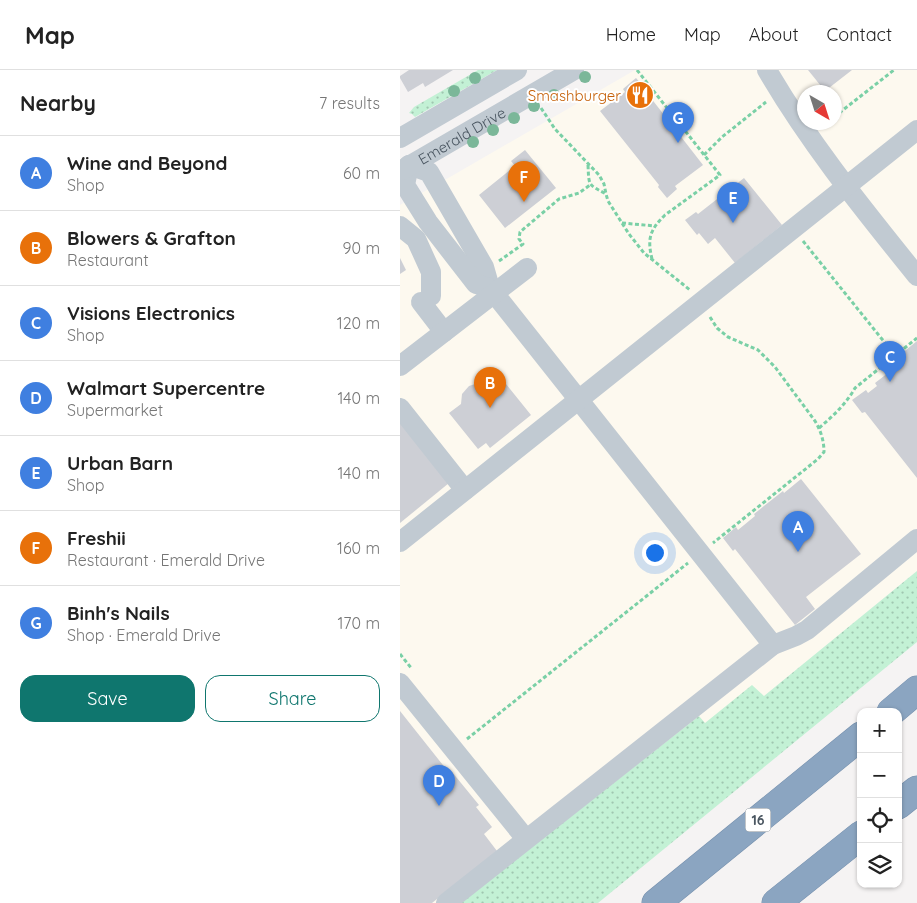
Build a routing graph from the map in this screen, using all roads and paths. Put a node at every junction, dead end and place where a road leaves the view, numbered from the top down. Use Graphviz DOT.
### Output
graph roads {
  1 [pos="517,70"];
  2 [pos="574,70"];
  3 [pos="637,70"];
  4 [pos="767,70"];
  5 [pos="894,70"];
  6 [pos="779,92"];
  7 [pos="541,107"];
  8 [pos="842,111"];
  9 [pos="917,130"];
  10 [pos="400,138"];
  11 [pos="704,155"];
  12 [pos="403,162"];
  13 [pos="588,165"];
  14 [pos="590,184"];
  15 [pos="845,187"];
  16 [pos="606,194"];
  17 [pos="400,198"];
  18 [pos="421,212"];
  19 [pos="622,223"];
  20 [pos="400,226"];
  21 [pos="655,226"];
  22 [pos="793,228"];
  23 [pos="652,259"];
  24 [pos="527,268"];
  25 [pos="917,276"];
  26 [pos="490,285"];
  27 [pos="700,302"];
  28 [pos="444,332"];
  29 [pos="917,338"];
  30 [pos="896,357"];
  31 [pos="400,366"];
  32 [pos="578,400"];
  33 [pos="400,408"];
  34 [pos="819,428"];
  35 [pos="465,490"];
  36 [pos="917,539"];
  37 [pos="400,542"];
  38 [pos="700,553"];
  39 [pos="773,645"];
  40 [pos="400,683"];
  41 [pos="917,690"];
  42 [pos="896,708"];
  43 [pos="467,739"];
  44 [pos="857,739"];
  45 [pos="917,790"];
  46 [pos="902,802"];
  47 [pos="857,838"];
  48 [pos="526,839"];
  49 [pos="446,903"];
  50 [pos="656,903"];
  51 [pos="776,903"];
  1 -- 10 [label="street, Emerald Drive"];
  2 -- 12 [label="street, Emerald Drive"];
  3 -- 11 [label="path"];
  4 -- 6 [label="street"];
  5 -- 8 [label="path"];
  6 -- 11 [label="path"];
  6 -- 15 [label="street"];
  7 -- 13 [label="path"];
  9 -- 15 [label="street"];
  11 -- 21 [label="path"];
  12 -- 18 [label="street"];
  12 -- 26 [label="street"];
  13 -- 14 [label="path"];
  13 -- 16 [label="path"];
  14 -- 16 [label="path"];
  14 -- 26 [label="path"];
  15 -- 22 [label="street"];
  15 -- 25 [label="street"];
  16 -- 19 [label="path"];
  17 -- 18 [label="street"];
  18 -- 26 [label="street"];
  19 -- 21 [label="path"];
  19 -- 23 [label="path"];
  20 -- 28 [label="street"];
  21 -- 23 [label="path"];
  22 -- 27 [label="street"];
  22 -- 30 [label="path"];
  23 -- 27 [label="path"];
  24 -- 26 [label="street"];
  26 -- 28 [label="street"];
  26 -- 32 [label="street"];
  27 -- 32 [label="street"];
  27 -- 34 [label="path"];
  28 -- 31 [label="street"];
  29 -- 30 [label="path"];
  30 -- 34 [label="path"];
  32 -- 35 [label="street"];
  32 -- 38 [label="street"];
  33 -- 35 [label="street"];
  34 -- 38 [label="path"];
  35 -- 37 [label="street"];
  36 -- 39 [label="street"];
  38 -- 39 [label="street"];
  38 -- 43 [label="path"];
  39 -- 48 [label="street"];
  40 -- 48 [label="street"];
  41 -- 42 [label="highway"];
  44 -- 50 [label="highway, 16"];
  45 -- 46 [label="highway"];
  47 -- 51 [label="highway"];
  48 -- 49 [label="street"];
}
